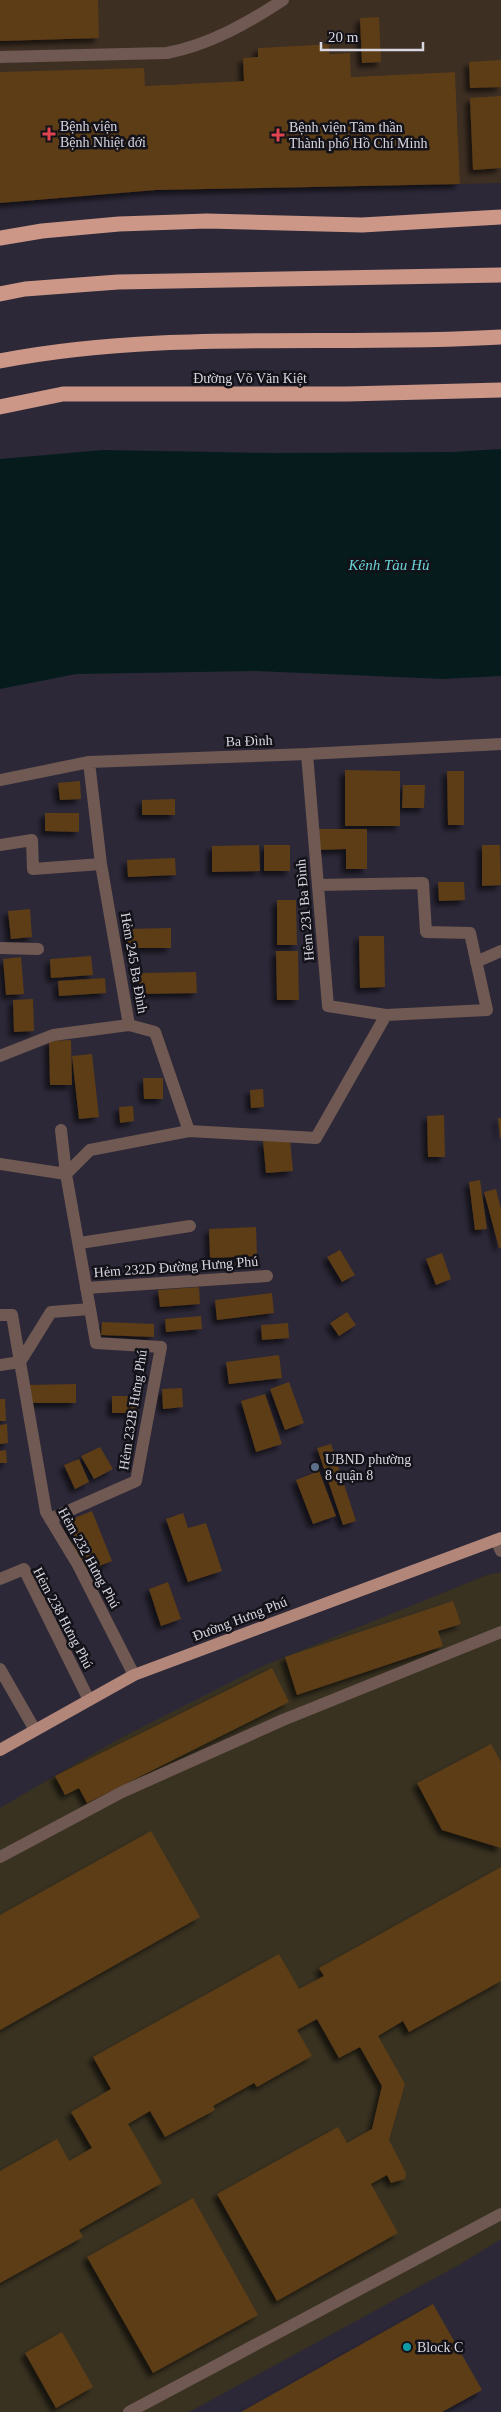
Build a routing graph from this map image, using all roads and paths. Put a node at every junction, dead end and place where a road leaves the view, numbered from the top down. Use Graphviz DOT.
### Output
graph roads {
  1 [pos="283,0"];
  2 [pos="0,56"];
  3 [pos="501,217"];
  4 [pos="0,238"];
  5 [pos="501,275"];
  6 [pos="0,294"];
  7 [pos="501,337"];
  8 [pos="0,361"];
  9 [pos="501,390"];
  10 [pos="0,407"];
  11 [pos="501,744"];
  12 [pos="307,754"];
  13 [pos="90,762"];
  14 [pos="0,780"];
  15 [pos="0,845"];
  16 [pos="101,864"];
  17 [pos="318,885"];
  18 [pos="0,948"];
  19 [pos="38,949"];
  20 [pos="501,950"];
  21 [pos="476,962"];
  22 [pos="386,1015"];
  23 [pos="129,1025"];
  24 [pos="0,1056"];
  25 [pos="61,1130"];
  26 [pos="189,1131"];
  27 [pos="0,1164"];
  28 [pos="66,1174"];
  29 [pos="190,1226"];
  30 [pos="80,1243"];
  31 [pos="267,1276"];
  32 [pos="86,1288"];
  33 [pos="90,1309"];
  34 [pos="0,1315"];
  35 [pos="20,1362"];
  36 [pos="0,1365"];
  37 [pos="50,1519"];
  38 [pos="499,1543"];
  39 [pos="0,1579"];
  40 [pos="501,1632"];
  41 [pos="0,1670"];
  42 [pos="134,1675"];
  43 [pos="89,1700"];
  44 [pos="35,1730"];
  45 [pos="0,1750"];
  46 [pos="0,1857"];
  47 [pos="501,2214"];
  48 [pos="129,2412"];
  1 -- 2 [label="street"];
  3 -- 4 [label="highway"];
  5 -- 6 [label="highway"];
  7 -- 8 [label="highway"];
  9 -- 10 [label="highway, Đường Võ Văn Kiệt"];
  11 -- 12 [label="street, Ba Đình"];
  12 -- 13 [label="street, Ba Đình"];
  12 -- 17 [label="street, Hẻm 231 Ba Đình"];
  13 -- 14 [label="street, Ba Đình"];
  13 -- 16 [label="street, Hẻm 245 Ba Đình"];
  15 -- 16 [label="street"];
  16 -- 23 [label="street, Hẻm 245 Ba Đình"];
  17 -- 21 [label="street"];
  17 -- 22 [label="street, Hẻm 231 Ba Đình"];
  18 -- 19 [label="street"];
  20 -- 21 [label="street"];
  21 -- 22 [label="street"];
  22 -- 26 [label="street"];
  23 -- 24 [label="street"];
  23 -- 26 [label="street, Hẻm 245 Ba Đình"];
  25 -- 28 [label="street"];
  26 -- 28 [label="street"];
  27 -- 28 [label="street"];
  28 -- 30 [label="street"];
  29 -- 30 [label="street"];
  30 -- 32 [label="street"];
  31 -- 32 [label="street, Hẻm 232D Đường Hưng Phú"];
  32 -- 33 [label="street"];
  33 -- 35 [label="street"];
  33 -- 37 [label="street, Hẻm 232B Hưng Phú"];
  34 -- 35 [label="street, Hẻm 232 Hưng Phú"];
  35 -- 36 [label="street"];
  35 -- 37 [label="street, Hẻm 232 Hưng Phú"];
  37 -- 42 [label="street, Hẻm 232 Hưng Phú"];
  38 -- 42 [label="main road, Đường Hưng Phú"];
  39 -- 43 [label="street, Hẻm 238 Hưng Phú"];
  40 -- 46 [label="street"];
  41 -- 44 [label="street"];
  42 -- 43 [label="main road, Đường Hưng Phú"];
  43 -- 44 [label="main road, Đường Hưng Phú"];
  44 -- 45 [label="main road, Đường Hưng Phú"];
  47 -- 48 [label="street"];
}
